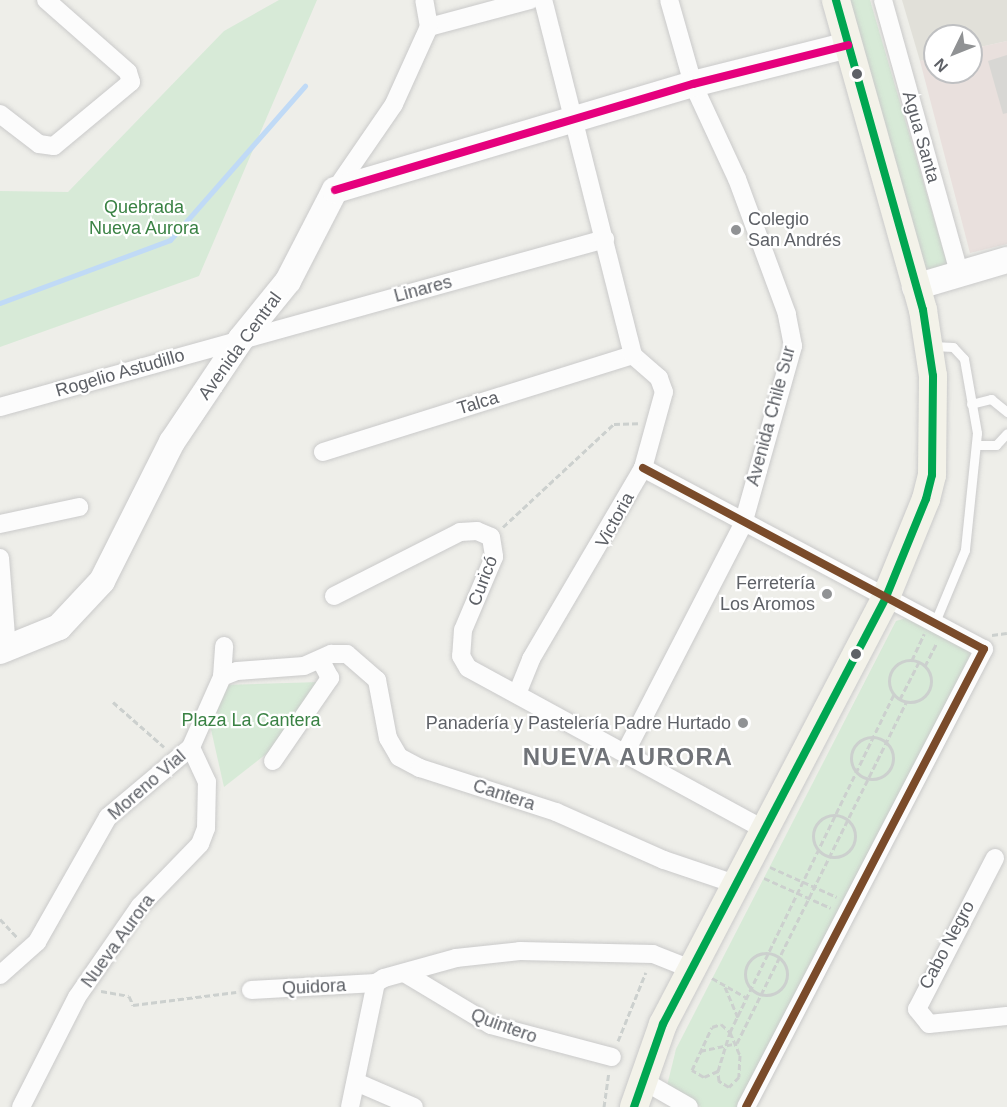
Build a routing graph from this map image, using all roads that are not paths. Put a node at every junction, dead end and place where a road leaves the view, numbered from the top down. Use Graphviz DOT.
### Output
graph roads {
  1 [pos="46,0"];
  2 [pos="424,0"];
  3 [pos="530,0"];
  4 [pos="543,0"];
  5 [pos="669,0"];
  6 [pos="836,0"];
  7 [pos="883,0"];
  8 [pos="429,27"];
  9 [pos="848,45"];
  10 [pos="693,84"];
  11 [pos="0,114"];
  12 [pos="571,118"];
  13 [pos="335,190"];
  14 [pos="605,239"];
  15 [pos="1007,260"];
  16 [pos="959,273"];
  17 [pos="915,286"];
  18 [pos="241,339"];
  19 [pos="929,346"];
  20 [pos="633,355"];
  21 [pos="971,404"];
  22 [pos="0,407"];
  23 [pos="1007,412"];
  24 [pos="1007,433"];
  25 [pos="976,446"];
  26 [pos="323,452"];
  27 [pos="643,468"];
  28 [pos="79,507"];
  29 [pos="742,524"];
  30 [pos="0,525"];
  31 [pos="0,558"];
  32 [pos="334,596"];
  33 [pos="886,597"];
  34 [pos="937,623"];
  35 [pos="224,646"];
  36 [pos="3,650"];
  37 [pos="326,657"];
  38 [pos="222,677"];
  39 [pos="517,694"];
  40 [pos="625,753"];
  41 [pos="185,754"];
  42 [pos="273,761"];
  43 [pos="765,830"];
  44 [pos="994,858"];
  45 [pos="735,884"];
  46 [pos="406,974"];
  47 [pos="702,974"];
  48 [pos="0,975"];
  49 [pos="376,983"];
  50 [pos="252,990"];
  51 [pos="1007,1016"];
  52 [pos="612,1057"];
  53 [pos="356,1082"];
  54 [pos="638,1094"];
  55 [pos="21,1107"];
  56 [pos="350,1107"];
  57 [pos="414,1107"];
  58 [pos="689,1107"];
  59 [pos="746,1107"];
  1 -- 11 [label="street"];
  2 -- 8 [label="street"];
  3 -- 8 [label="street"];
  4 -- 12 [label="street"];
  5 -- 10 [label="street, Avenida Chile Sur"];
  6 -- 9 [label="main road"];
  7 -- 16 [label="street, Agua Santa"];
  8 -- 13 [label="street, Avenida Central"];
  9 -- 10 [label="street"];
  9 -- 17 [label="main road"];
  10 -- 12 [label="street"];
  10 -- 29 [label="street, Avenida Chile Sur"];
  12 -- 13 [label="street"];
  12 -- 14 [label="street"];
  13 -- 18 [label="street, Avenida Central"];
  14 -- 18 [label="street, Linares"];
  14 -- 20 [label="street"];
  15 -- 16 [label="street"];
  16 -- 17 [label="street"];
  17 -- 19 [label="main road"];
  18 -- 22 [label="street, Rogelio Astudillo"];
  18 -- 36 [label="street, Avenida Central"];
  19 -- 21 [label="lane"];
  19 -- 33 [label="main road"];
  20 -- 26 [label="street, Talca"];
  20 -- 27 [label="street, Victoria"];
  21 -- 23 [label="lane"];
  21 -- 25 [label="lane"];
  24 -- 25 [label="lane"];
  25 -- 34 [label="lane"];
  27 -- 29 [label="street"];
  27 -- 39 [label="street, Victoria"];
  28 -- 30 [label="street"];
  29 -- 33 [label="street"];
  29 -- 40 [label="street, Avenida Chile Sur"];
  31 -- 36 [label="street"];
  32 -- 39 [label="street, Curicó"];
  33 -- 34 [label="street"];
  33 -- 43 [label="main road"];
  34 -- 59 [label="street"];
  35 -- 38 [label="street, Moreno Vial"];
  37 -- 38 [label="street"];
  37 -- 42 [label="street"];
  37 -- 45 [label="street, Cantera"];
  38 -- 41 [label="street, Moreno Vial"];
  39 -- 40 [label="street"];
  40 -- 43 [label="street"];
  41 -- 48 [label="street, Moreno Vial"];
  41 -- 55 [label="street, Nueva Aurora"];
  43 -- 45 [label="main road"];
  44 -- 51 [label="street, Cabo Negro"];
  45 -- 47 [label="main road"];
  46 -- 47 [label="street, Quidora"];
  46 -- 49 [label="street, Quidora"];
  46 -- 52 [label="street, Quintero"];
  47 -- 54 [label="main road"];
  49 -- 50 [label="street, Quidora"];
  49 -- 53 [label="street"];
  53 -- 56 [label="street"];
  53 -- 57 [label="street"];
  54 -- 58 [label="street"];
}
